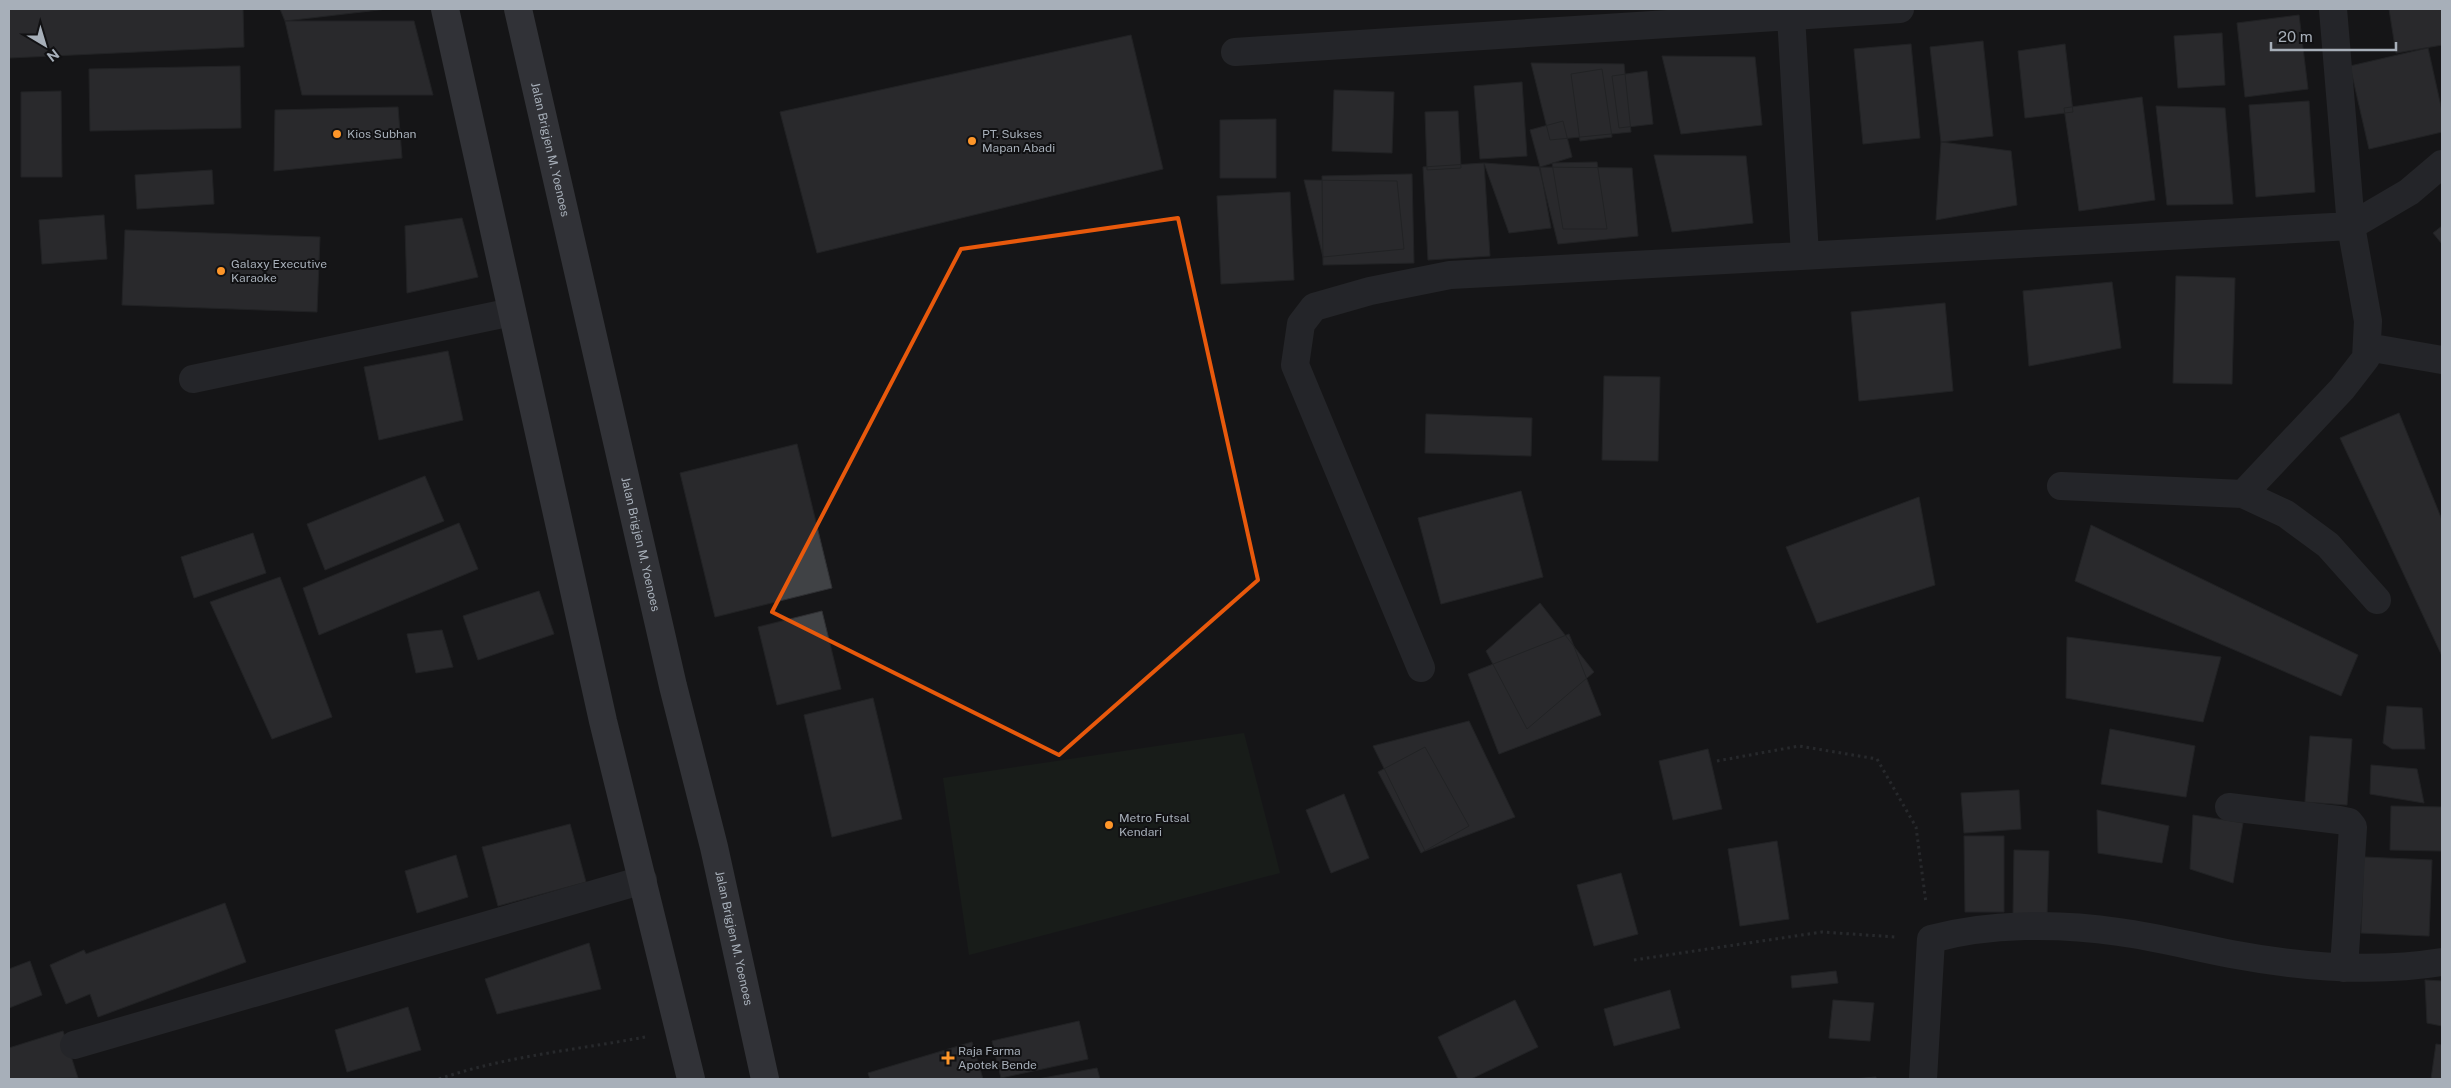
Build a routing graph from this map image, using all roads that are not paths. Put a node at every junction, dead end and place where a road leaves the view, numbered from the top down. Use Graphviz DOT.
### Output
graph roads {
  1 [pos="444,9"];
  2 [pos="518,9"];
  3 [pos="1900,9"];
  4 [pos="2333,9"];
  5 [pos="1791,16"];
  6 [pos="1235,52"];
  7 [pos="2442,164"];
  8 [pos="2351,226"];
  9 [pos="1805,255"];
  10 [pos="512,312"];
  11 [pos="2366,347"];
  12 [pos="2442,360"];
  13 [pos="193,379"];
  14 [pos="2061,486"];
  15 [pos="2243,494"];
  16 [pos="2377,600"];
  17 [pos="1421,668"];
  18 [pos="2229,807"];
  19 [pos="643,880"];
  20 [pos="2442,962"];
  21 [pos="2344,968"];
  22 [pos="74,1045"];
  23 [pos="691,1079"];
  24 [pos="765,1079"];
  25 [pos="1923,1079"];
  1 -- 10 [label="main road"];
  2 -- 24 [label="main road, Jalan Brigjen M. Yoenoes"];
  3 -- 5 [label="street"];
  4 -- 8 [label="street"];
  5 -- 6 [label="street"];
  5 -- 9 [label="street"];
  7 -- 8 [label="street"];
  8 -- 9 [label="street"];
  8 -- 11 [label="street"];
  9 -- 17 [label="street"];
  10 -- 13 [label="street"];
  10 -- 19 [label="main road"];
  11 -- 12 [label="street"];
  11 -- 15 [label="street"];
  14 -- 15 [label="street"];
  15 -- 16 [label="street"];
  18 -- 21 [label="street"];
  19 -- 22 [label="street"];
  19 -- 23 [label="main road"];
  20 -- 21 [label="street"];
  21 -- 25 [label="street"];
}
